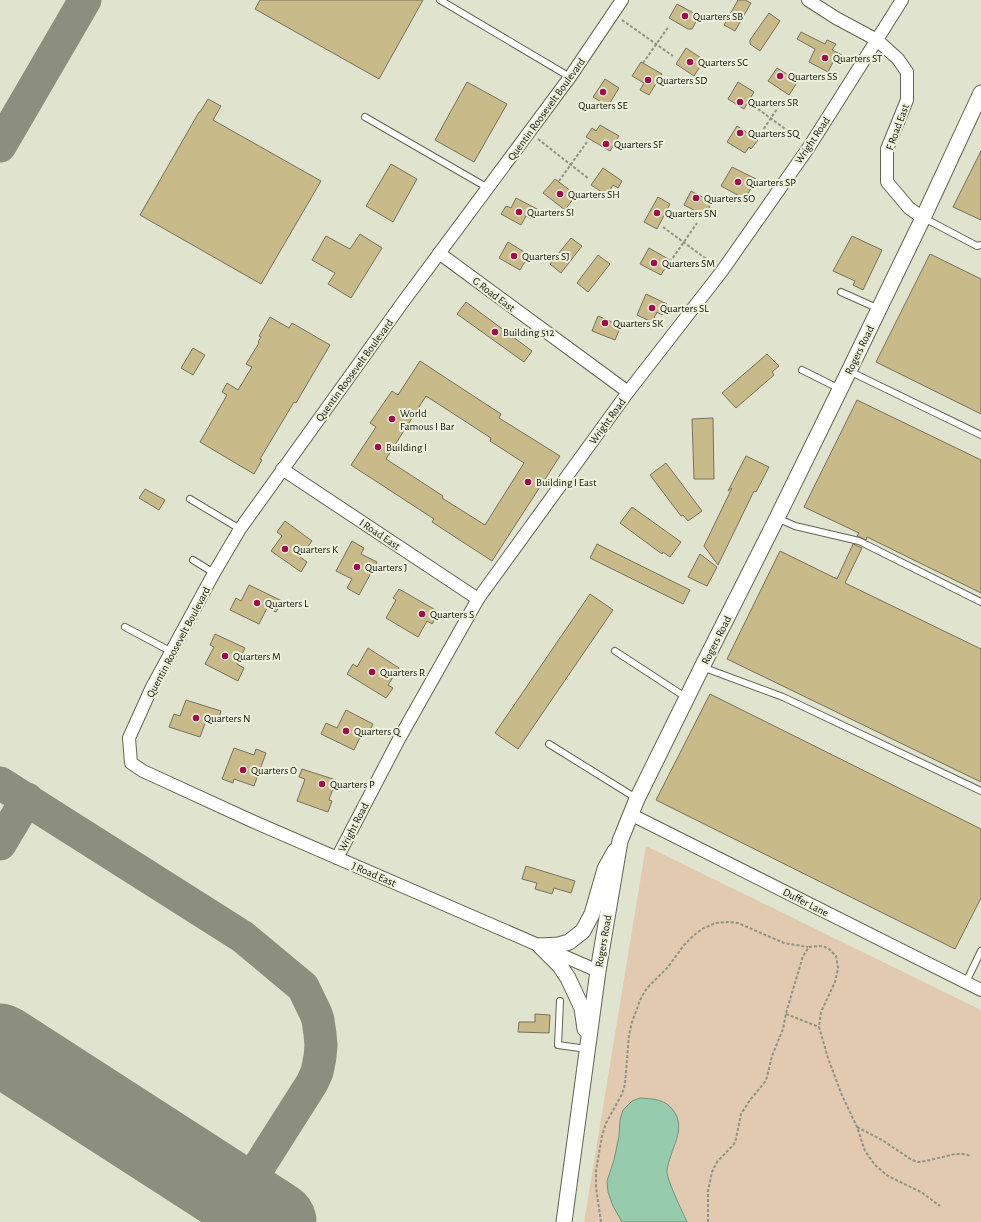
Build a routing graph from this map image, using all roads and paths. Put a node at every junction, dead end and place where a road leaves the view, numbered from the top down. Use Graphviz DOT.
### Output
graph roads {
  1 [pos="440,0"];
  2 [pos="622,0"];
  3 [pos="808,0"];
  4 [pos="902,0"];
  5 [pos="613,13"];
  6 [pos="669,26"];
  7 [pos="877,40"];
  8 [pos="656,44"];
  9 [pos="673,56"];
  10 [pos="643,63"];
  11 [pos="570,77"];
  12 [pos="981,93"];
  13 [pos="784,100"];
  14 [pos="750,103"];
  15 [pos="365,117"];
  16 [pos="771,119"];
  17 [pos="529,132"];
  18 [pos="761,134"];
  19 [pos="587,142"];
  20 [pos="808,147"];
  21 [pos="571,164"];
  22 [pos="589,179"];
  23 [pos="559,181"];
  24 [pos="488,188"];
  25 [pos="923,218"];
  26 [pos="696,223"];
  27 [pos="663,227"];
  28 [pos="684,242"];
  29 [pos="981,245"];
  30 [pos="439,253"];
  31 [pos="670,262"];
  32 [pos="722,271"];
  33 [pos="841,292"];
  34 [pos="879,309"];
  35 [pos="802,370"];
  36 [pos="849,371"];
  37 [pos="840,389"];
  38 [pos="628,392"];
  39 [pos="981,435"];
  40 [pos="282,469"];
  41 [pos="190,499"];
  42 [pos="777,518"];
  43 [pos="240,529"];
  44 [pos="193,560"];
  45 [pos="214,573"];
  46 [pos="478,599"];
  47 [pos="981,602"];
  48 [pos="125,627"];
  49 [pos="615,651"];
  50 [pos="172,652"];
  51 [pos="702,666"];
  52 [pos="687,698"];
  53 [pos="549,744"];
  54 [pos="131,763"];
  55 [pos="981,791"];
  56 [pos="637,799"];
  57 [pos="630,814"];
  58 [pos="620,842"];
  59 [pos="338,858"];
  60 [pos="540,946"];
  61 [pos="809,947"];
  62 [pos="981,951"];
  63 [pos="598,971"];
  64 [pos="966,982"];
  65 [pos="981,990"];
  66 [pos="560,1001"];
  67 [pos="786,1013"];
  68 [pos="818,1027"];
  69 [pos="587,1049"];
  70 [pos="857,1127"];
  71 [pos="971,1156"];
  72 [pos="940,1206"];
  73 [pos="564,1222"];
  74 [pos="601,1222"];
  75 [pos="708,1222"];
  1 -- 11 [label="lane"];
  2 -- 5 [label="street, Quentin Roosevelt Boulevard"];
  3 -- 7 [label="street, F Road East"];
  4 -- 7 [label="street, Wright Road"];
  5 -- 8 [label="path"];
  5 -- 11 [label="street, Quentin Roosevelt Boulevard"];
  6 -- 8 [label="path"];
  7 -- 20 [label="street, Wright Road"];
  7 -- 25 [label="street, F Road East"];
  8 -- 9 [label="path"];
  8 -- 10 [label="path"];
  11 -- 17 [label="street, Quentin Roosevelt Boulevard"];
  12 -- 25 [label="street, Rogers Road"];
  13 -- 16 [label="path"];
  14 -- 16 [label="path"];
  15 -- 24 [label="lane"];
  16 -- 18 [label="path"];
  16 -- 20 [label="path"];
  17 -- 21 [label="path"];
  17 -- 24 [label="street, Quentin Roosevelt Boulevard"];
  19 -- 21 [label="path"];
  20 -- 32 [label="street, Wright Road"];
  21 -- 22 [label="path"];
  21 -- 23 [label="path"];
  24 -- 30 [label="street, Quentin Roosevelt Boulevard"];
  25 -- 29 [label="lane"];
  25 -- 34 [label="street, Rogers Road"];
  26 -- 28 [label="path"];
  27 -- 28 [label="path"];
  28 -- 31 [label="path"];
  28 -- 32 [label="path"];
  30 -- 38 [label="street, G Road East"];
  30 -- 40 [label="street, Quentin Roosevelt Boulevard"];
  32 -- 38 [label="street, Wright Road"];
  33 -- 34 [label="lane"];
  34 -- 36 [label="street, Rogers Road"];
  35 -- 37 [label="lane"];
  36 -- 37 [label="street, Rogers Road"];
  36 -- 39 [label="lane"];
  37 -- 42 [label="street, Rogers Road"];
  38 -- 46 [label="street, Wright Road"];
  40 -- 43 [label="street, Quentin Roosevelt Boulevard"];
  40 -- 46 [label="street, I Road East"];
  41 -- 43 [label="lane"];
  42 -- 47 [label="lane"];
  42 -- 51 [label="street, Rogers Road"];
  43 -- 45 [label="street, Quentin Roosevelt Boulevard"];
  44 -- 45 [label="lane"];
  45 -- 50 [label="street, Quentin Roosevelt Boulevard"];
  46 -- 59 [label="street, Wright Road"];
  48 -- 50 [label="lane"];
  49 -- 52 [label="lane"];
  50 -- 54 [label="street, Quentin Roosevelt Boulevard"];
  51 -- 52 [label="street, Rogers Road"];
  51 -- 55 [label="lane"];
  52 -- 56 [label="street, Rogers Road"];
  53 -- 56 [label="lane"];
  54 -- 59 [label="street, J Road East"];
  56 -- 57 [label="street, Rogers Road"];
  57 -- 58 [label="street, Rogers Road"];
  57 -- 64 [label="street, Duffer Lane"];
  58 -- 60 [label="street"];
  58 -- 63 [label="street, Rogers Road"];
  59 -- 60 [label="street, J Road East"];
  60 -- 63 [label="street, J Road East"];
  60 -- 69 [label="street"];
  61 -- 67 [label="path"];
  61 -- 68 [label="path"];
  61 -- 74 [label="path"];
  62 -- 64 [label="lane"];
  63 -- 69 [label="street, Rogers Road"];
  64 -- 65 [label="street, Duffer Lane"];
  66 -- 69 [label="lane"];
  67 -- 68 [label="path"];
  67 -- 75 [label="path"];
  68 -- 70 [label="path"];
  69 -- 73 [label="street, Rogers Road"];
  70 -- 71 [label="path"];
  70 -- 72 [label="path"];
}
